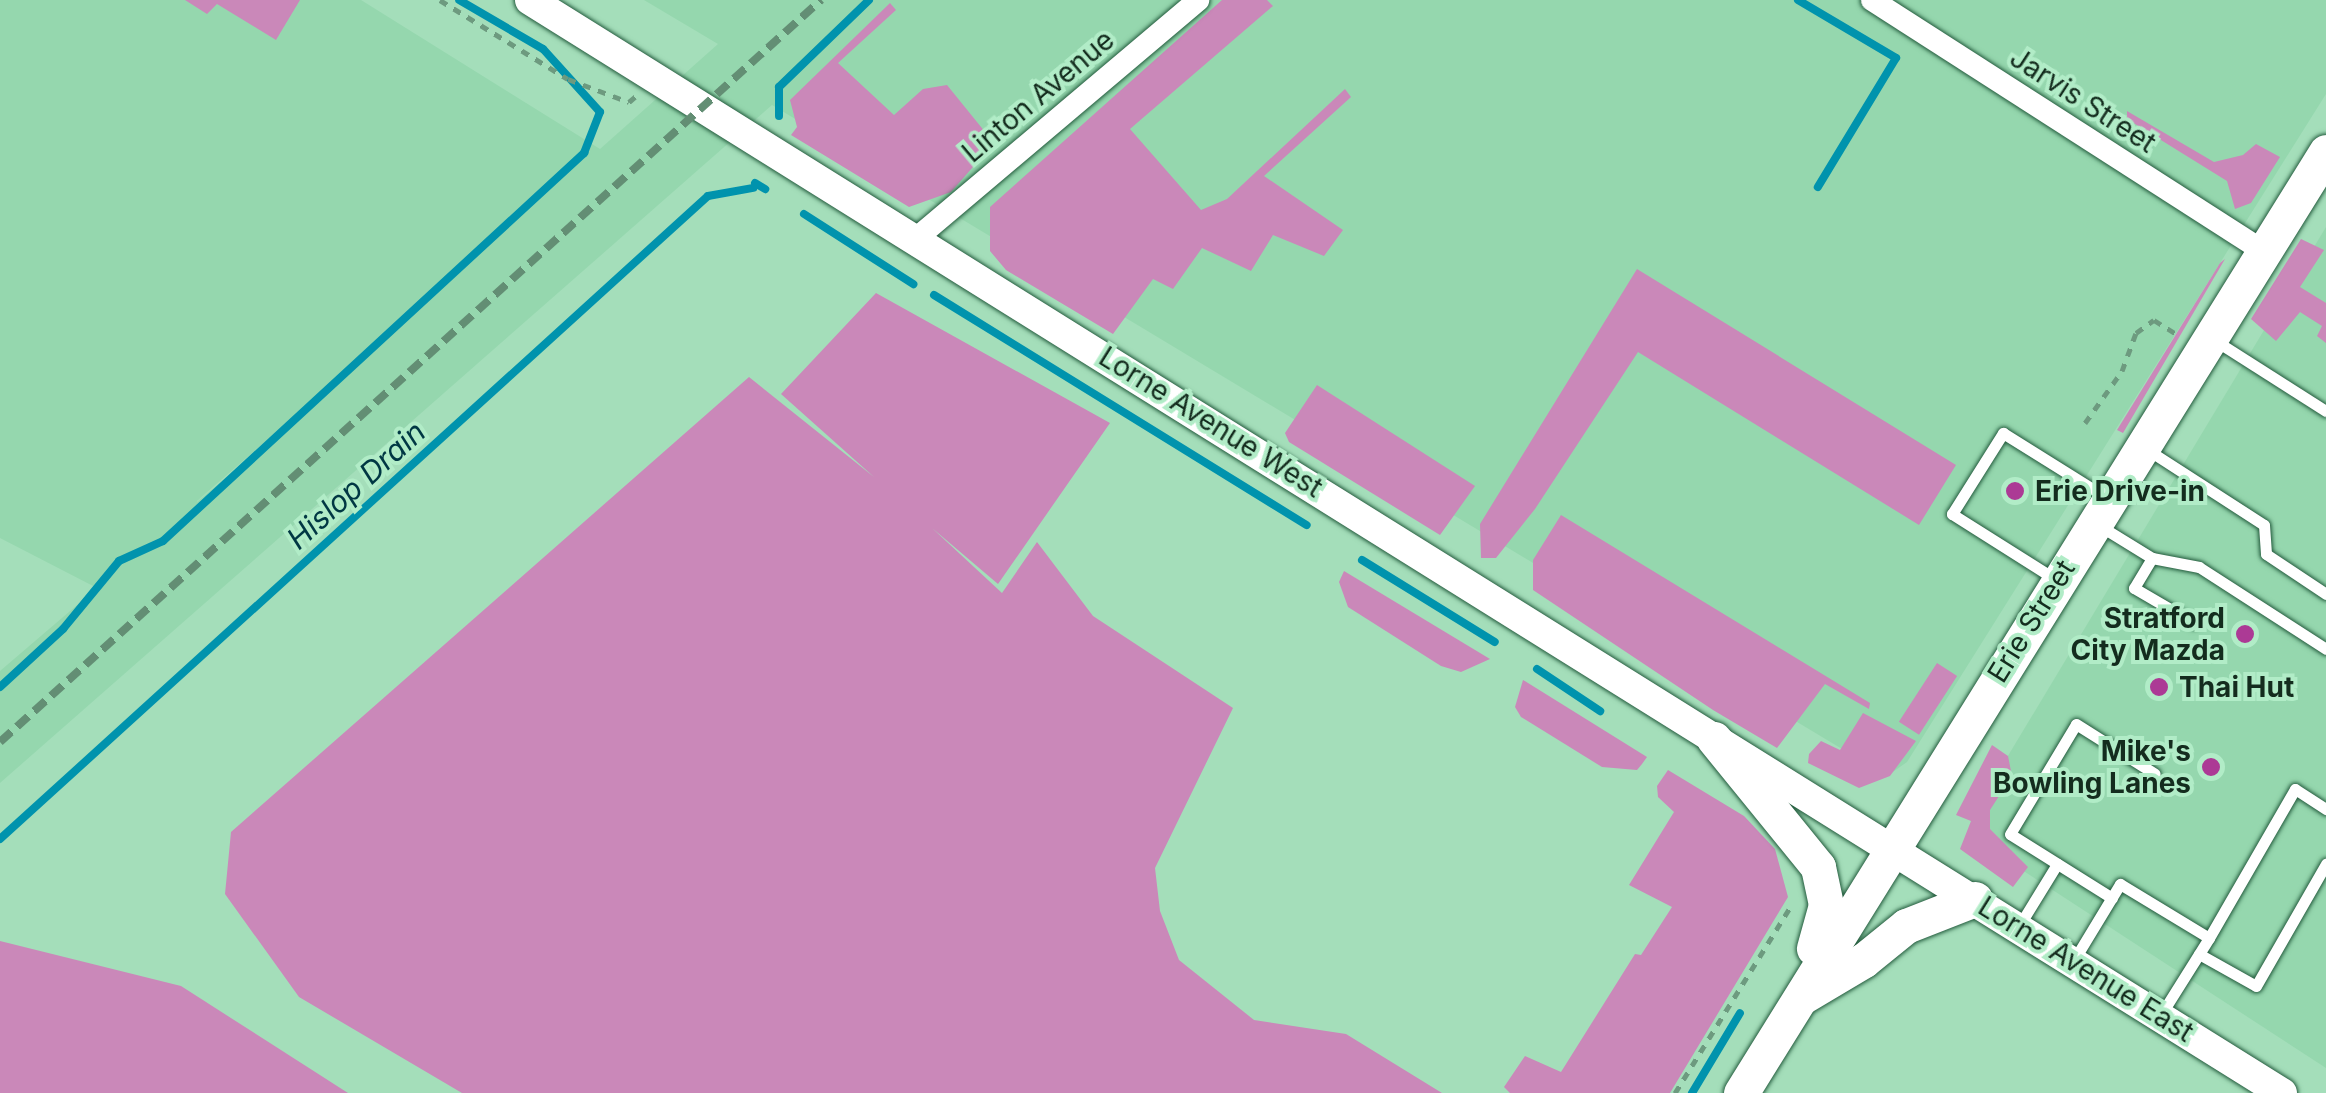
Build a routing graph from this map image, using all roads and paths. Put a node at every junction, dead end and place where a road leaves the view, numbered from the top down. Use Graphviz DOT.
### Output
graph roads {
  1 [pos="440,0"];
  2 [pos="530,0"];
  3 [pos="1198,0"];
  4 [pos="1872,0"];
  5 [pos="657,78"];
  6 [pos="2326,152"];
  7 [pos="918,237"];
  8 [pos="2262,250"];
  9 [pos="2192,334"];
  10 [pos="2326,411"];
  11 [pos="2085,422"];
  12 [pos="2140,445"];
  13 [pos="2100,509"];
  14 [pos="2152,558"];
  15 [pos="2057,580"];
  16 [pos="2326,594"];
  17 [pos="2194,623"];
  18 [pos="2326,649"];
  19 [pos="1714,739"];
  20 [pos="2155,774"];
  21 [pos="2326,809"];
  22 [pos="1889,847"];
  23 [pos="2057,864"];
  24 [pos="2326,864"];
  25 [pos="1975,898"];
  26 [pos="2112,898"];
  27 [pos="1792,904"];
  28 [pos="2019,926"];
  29 [pos="2209,938"];
  30 [pos="2199,954"];
  31 [pos="2073,961"];
  32 [pos="1801,997"];
  33 [pos="2160,1016"];
  34 [pos="1676,1093"];
  35 [pos="1741,1093"];
  36 [pos="2282,1093"];
  1 -- 5 [label="path"];
  2 -- 5 [label="main road, Lorne Avenue West"];
  3 -- 7 [label="street, Linton Avenue"];
  4 -- 8 [label="street, Jarvis Street"];
  5 -- 7 [label="main road, Lorne Avenue West"];
  6 -- 8 [label="main road, Erie Street"];
  7 -- 19 [label="main road, Lorne Avenue West"];
  8 -- 9 [label="main road, Erie Street"];
  9 -- 10 [label="lane"];
  9 -- 11 [label="path"];
  9 -- 12 [label="main road, Erie Street"];
  12 -- 13 [label="main road, Erie Street"];
  12 -- 16 [label="lane"];
  13 -- 14 [label="lane"];
  13 -- 15 [label="main road, Erie Street"];
  13 -- 15 [label="lane"];
  14 -- 17 [label="lane"];
  14 -- 18 [label="lane"];
  15 -- 22 [label="main road, Erie Street"];
  19 -- 22 [label="main road, Lorne Avenue West"];
  19 -- 32 [label="main road"];
  20 -- 23 [label="lane"];
  21 -- 29 [label="lane"];
  22 -- 25 [label="main road, Lorne Avenue East"];
  22 -- 32 [label="main road, Erie Street"];
  23 -- 26 [label="lane"];
  23 -- 28 [label="lane"];
  24 -- 30 [label="lane"];
  25 -- 28 [label="main road, Lorne Avenue East"];
  25 -- 32 [label="main road"];
  26 -- 29 [label="lane"];
  26 -- 31 [label="lane"];
  27 -- 34 [label="path"];
  28 -- 31 [label="main road, Lorne Avenue East"];
  29 -- 30 [label="lane"];
  30 -- 33 [label="lane"];
  31 -- 33 [label="main road, Lorne Avenue East"];
  32 -- 35 [label="main road, Erie Street"];
  33 -- 36 [label="main road, Lorne Avenue East"];
}
